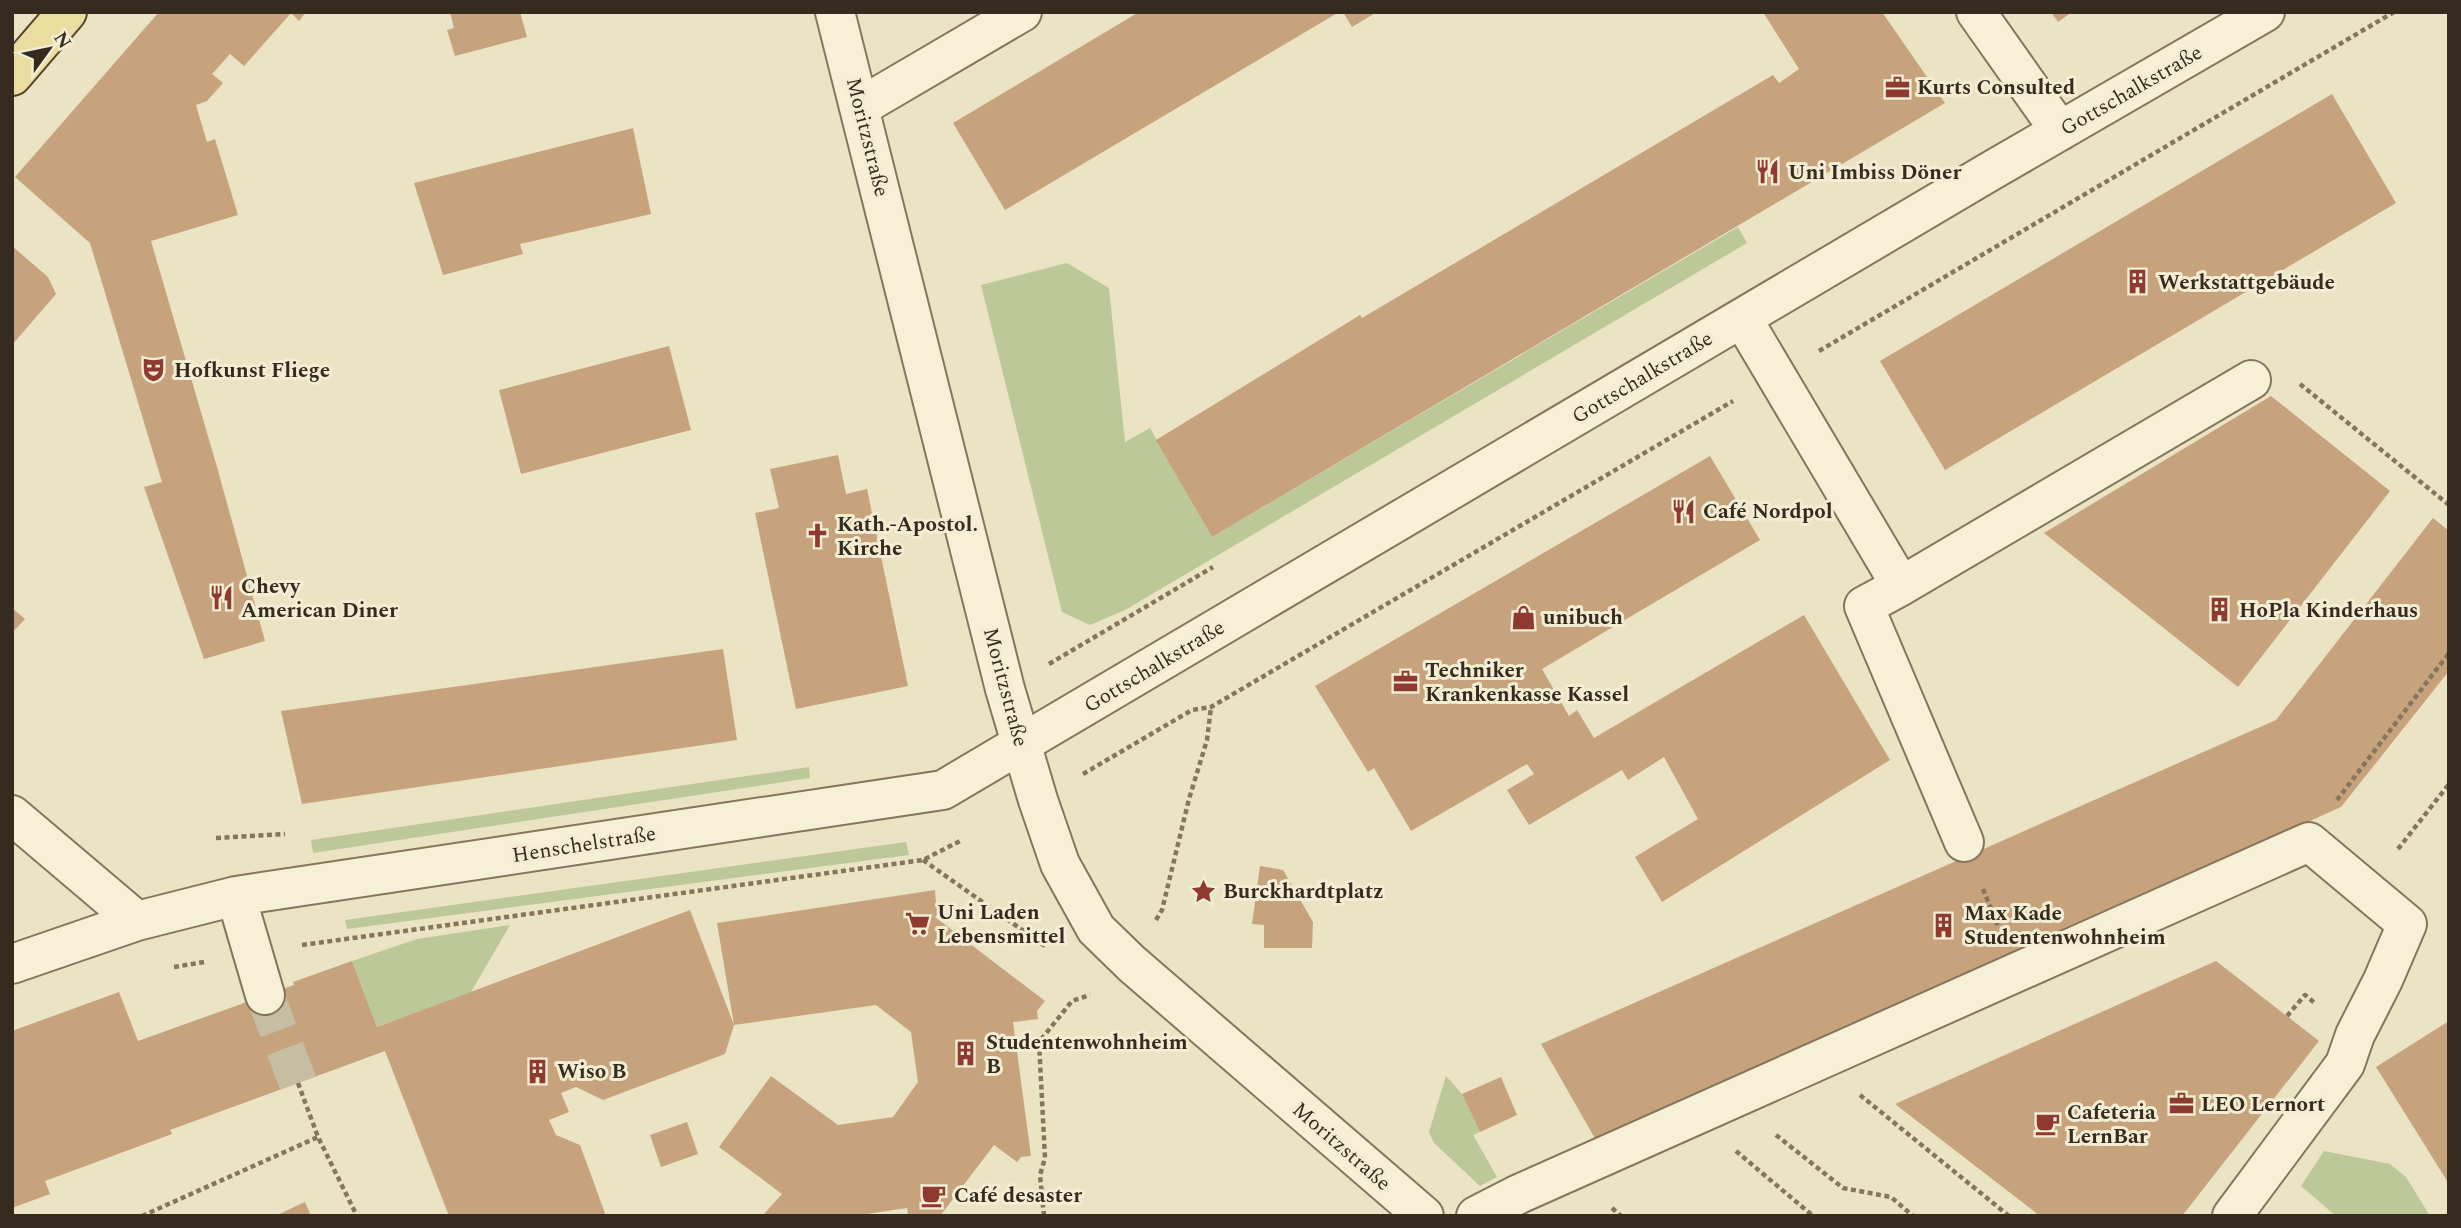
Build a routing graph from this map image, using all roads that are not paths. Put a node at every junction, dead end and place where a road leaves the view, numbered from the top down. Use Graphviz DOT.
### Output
graph roads {
  1 [pos="67,12"];
  2 [pos="835,12"];
  3 [pos="1022,12"];
  4 [pos="1976,12"];
  5 [pos="2265,12"];
  6 [pos="12,76"];
  7 [pos="860,107"];
  8 [pos="2060,131"];
  9 [pos="1742,318"];
  10 [pos="2251,380"];
  11 [pos="1901,586"];
  12 [pos="1021,746"];
  13 [pos="12,815"];
  14 [pos="1964,842"];
  15 [pos="236,896"];
  16 [pos="137,921"];
  17 [pos="12,964"];
  18 [pos="265,995"];
  19 [pos="1424,1216"];
  20 [pos="1476,1216"];
  21 [pos="2232,1216"];
  1 -- 6 [label="main road"];
  2 -- 7 [label="street, Moritzstraße"];
  3 -- 7 [label="street"];
  4 -- 8 [label="street"];
  5 -- 8 [label="street, Gottschalkstraße"];
  7 -- 12 [label="street, Moritzstraße"];
  8 -- 9 [label="street, Gottschalkstraße"];
  9 -- 11 [label="street"];
  9 -- 12 [label="street, Gottschalkstraße"];
  10 -- 11 [label="street"];
  11 -- 14 [label="street"];
  12 -- 15 [label="street, Henschelstraße"];
  12 -- 19 [label="street, Moritzstraße"];
  13 -- 16 [label="street"];
  15 -- 16 [label="street, Henschelstraße"];
  15 -- 18 [label="street"];
  16 -- 17 [label="street, Henschelstraße"];
  20 -- 21 [label="street"];
}
